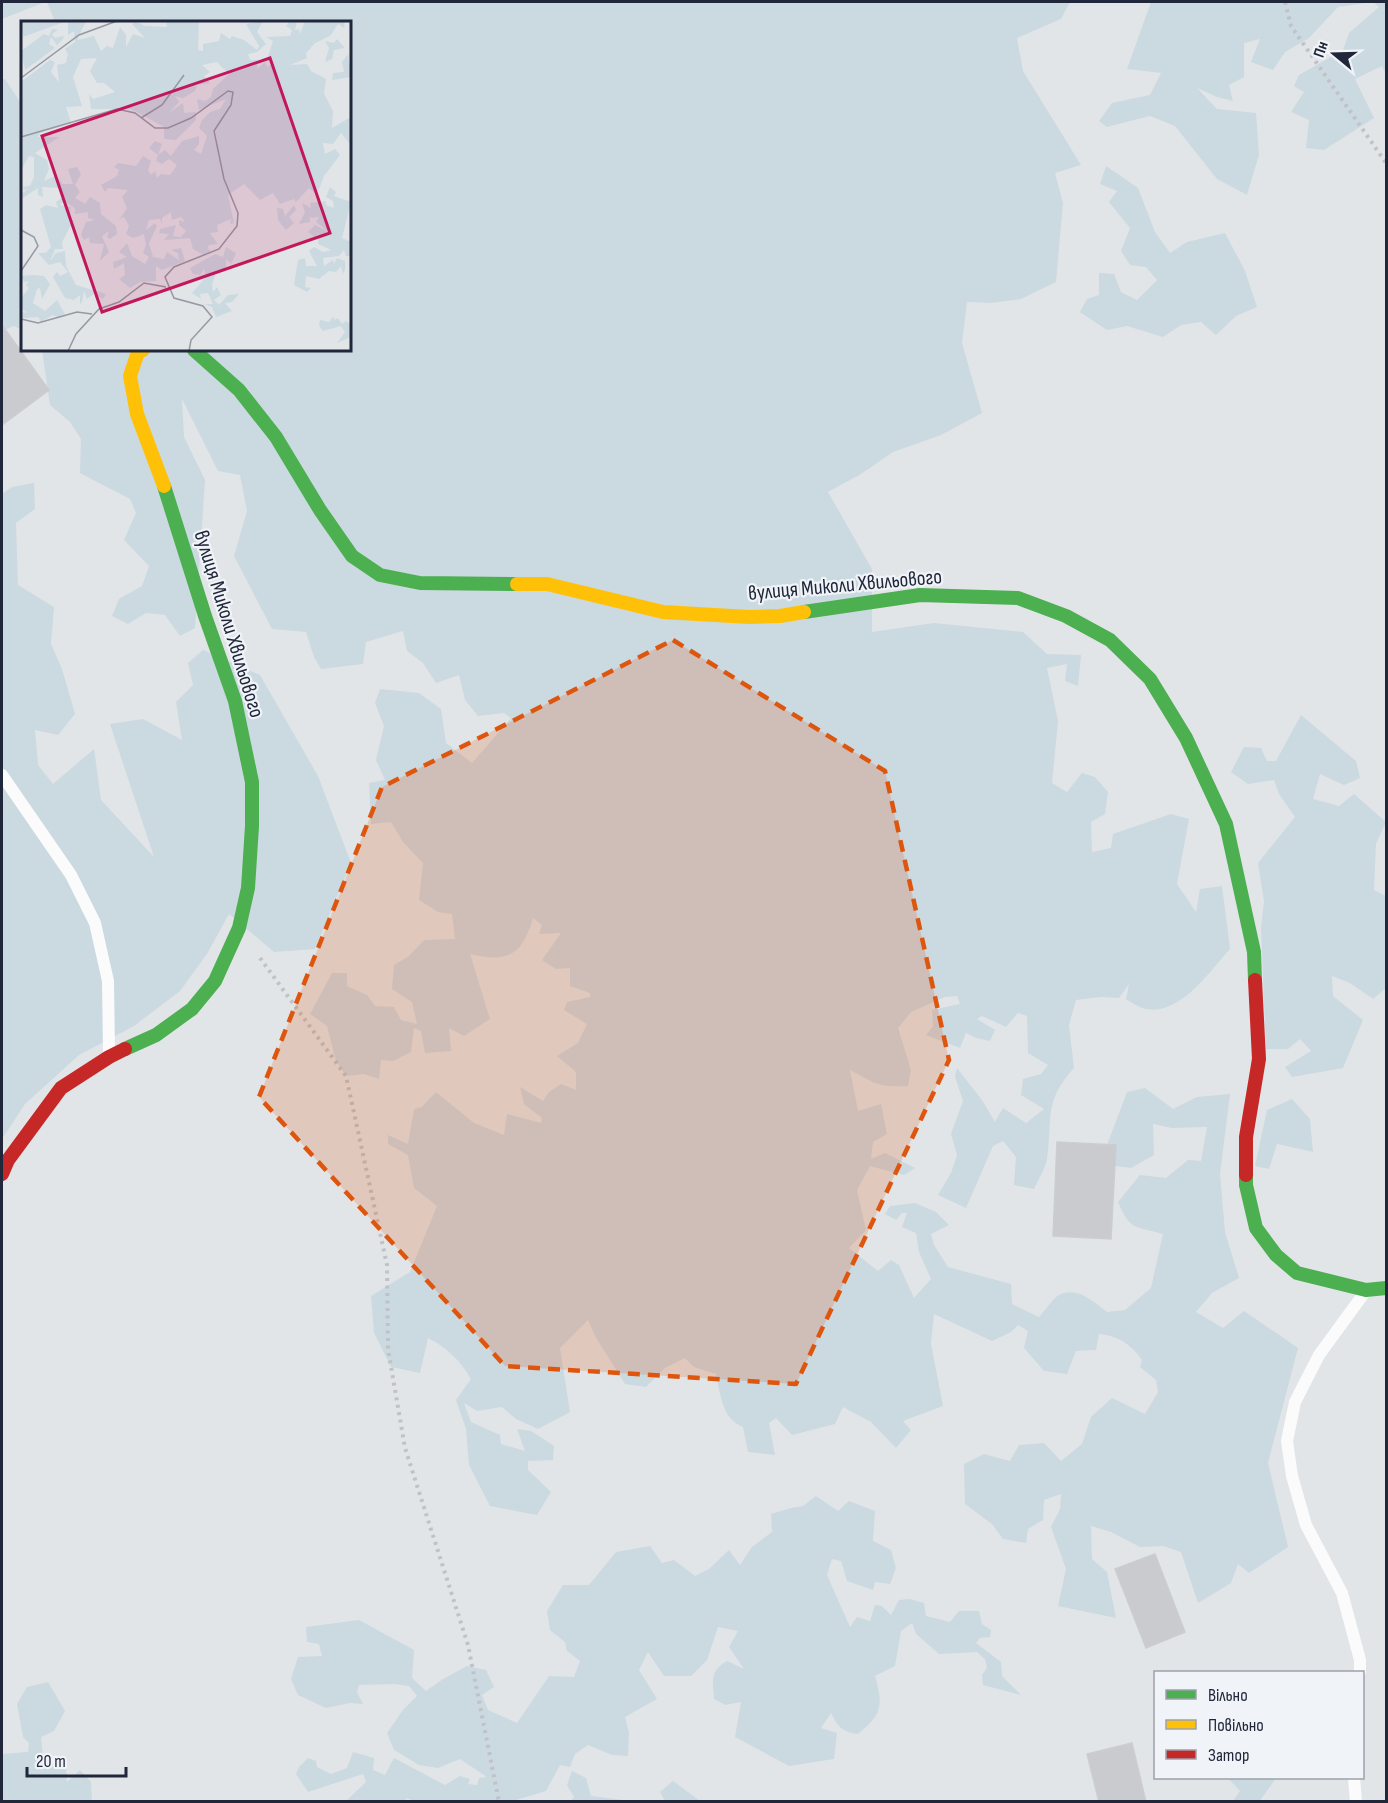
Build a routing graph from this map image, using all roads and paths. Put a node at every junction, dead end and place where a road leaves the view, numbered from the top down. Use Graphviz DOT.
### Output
graph roads {
  1 [pos="1285,2"];
  2 [pos="1386,163"];
  3 [pos="140,351"];
  4 [pos="195,351"];
  5 [pos="2,776"];
  6 [pos="239,928"];
  7 [pos="109,1057"];
  8 [pos="2,1174"];
  9 [pos="1386,1288"];
  10 [pos="1366,1290"];
  11 [pos="1359,1671"];
  12 [pos="1354,1779"];
  13 [pos="499,1802"];
  14 [pos="1356,1802"];
  1 -- 2 [label="path"];
  3 -- 6 [label="street, вулиця Миколи Хвильового"];
  4 -- 10 [label="street, вулиця Миколи Хвильового"];
  5 -- 7 [label="lane"];
  6 -- 7 [label="street, вулиця Миколи Хвильового"];
  6 -- 13 [label="path"];
  7 -- 8 [label="street, вулиця Миколи Хвильового"];
  9 -- 10 [label="street, вулиця Миколи Хвильового"];
  10 -- 11 [label="lane"];
  12 -- 14 [label="lane"];
}
